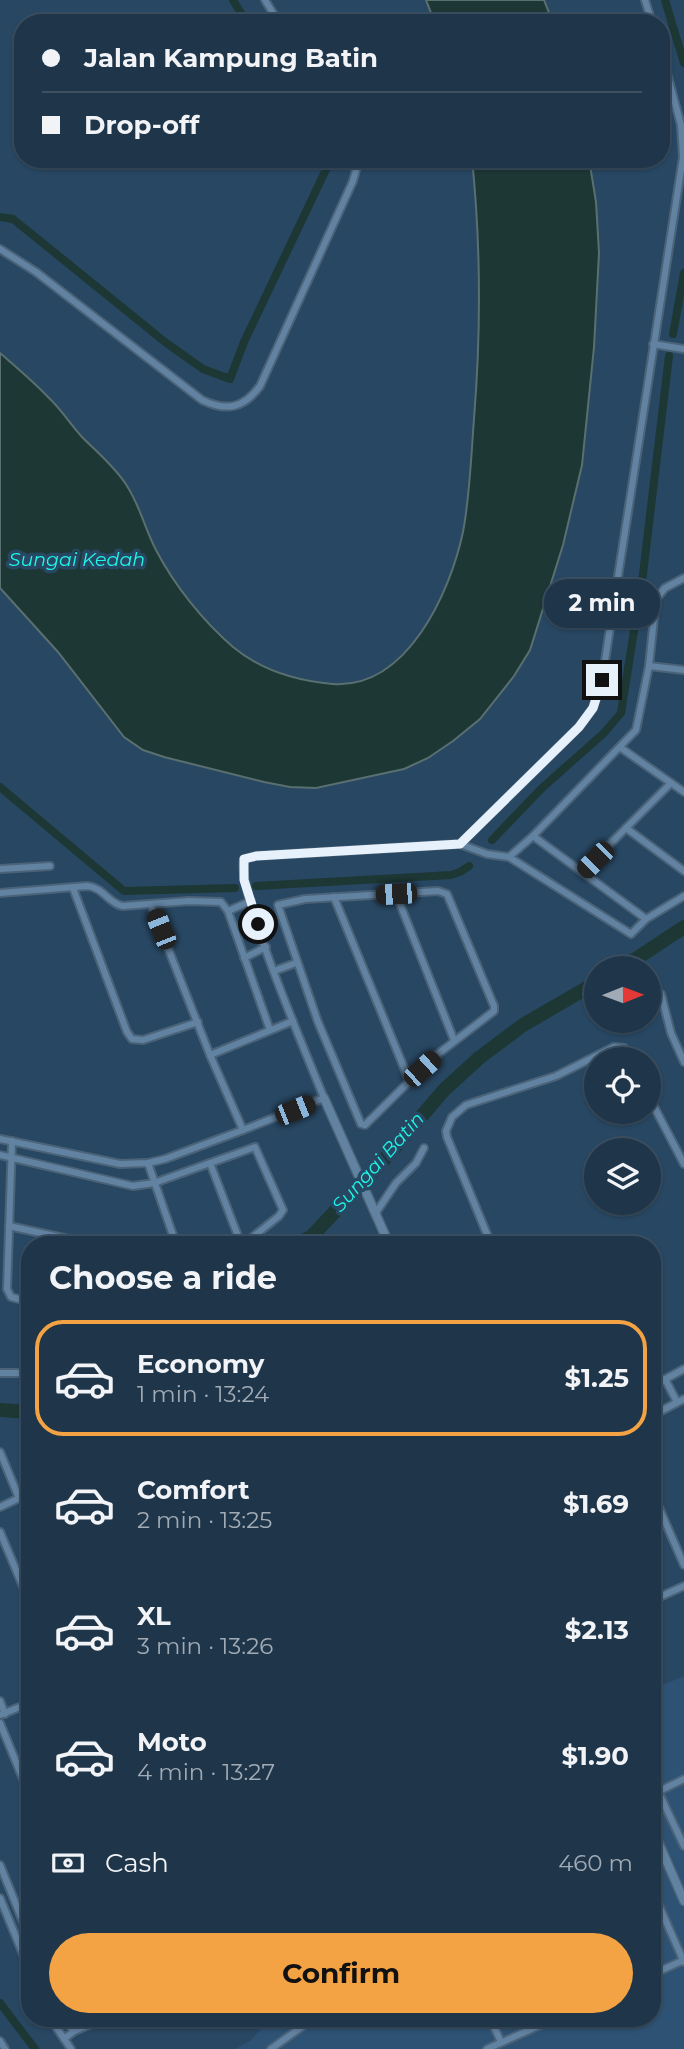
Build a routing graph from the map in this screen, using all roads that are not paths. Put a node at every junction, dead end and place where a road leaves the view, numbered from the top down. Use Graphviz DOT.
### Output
graph roads {
  1 [pos="670,87"];
  2 [pos="357,168"];
  3 [pos="0,249"];
  4 [pos="653,344"];
  5 [pos="684,349"];
  6 [pos="684,578"];
  7 [pos="649,666"];
  8 [pos="684,670"];
  9 [pos="621,748"];
  10 [pos="671,783"];
  11 [pos="684,792"];
  12 [pos="626,828"];
  13 [pos="533,836"];
  14 [pos="460,844"];
  15 [pos="509,857"];
  16 [pos="50,866"];
  17 [pos="0,869"];
  18 [pos="684,871"];
  19 [pos="582,873"];
  20 [pos="73,888"];
  21 [pos="0,893"];
  22 [pos="396,894"];
  23 [pos="334,897"];
  24 [pos="684,897"];
  25 [pos="251,901"];
  26 [pos="151,905"];
  27 [pos="229,911"];
  28 [pos="646,919"];
  29 [pos="266,947"];
  30 [pos="244,958"];
  31 [pos="296,963"];
  32 [pos="274,971"];
  33 [pos="662,999"];
  34 [pos="293,1021"];
  35 [pos="198,1022"];
  36 [pos="270,1030"];
  37 [pos="454,1040"];
  38 [pos="210,1055"];
  39 [pos="584,1062"];
  40 [pos="684,1062"];
  41 [pos="409,1080"];
  42 [pos="324,1098"];
  43 [pos="661,1120"];
  44 [pos="243,1130"];
  45 [pos="0,1139"];
  46 [pos="12,1141"];
  47 [pos="424,1148"];
  48 [pos="0,1155"];
  49 [pos="12,1158"];
  50 [pos="148,1163"];
  51 [pos="210,1163"];
  52 [pos="684,1164"];
  53 [pos="154,1183"];
  54 [pos="375,1214"];
  55 [pos="9,1226"];
  56 [pos="55,1236"];
  57 [pos="173,1236"];
  58 [pos="240,1236"];
  59 [pos="253,1236"];
  60 [pos="385,1236"];
  61 [pos="488,1236"];
  62 [pos="8,1247"];
  63 [pos="0,1249"];
  64 [pos="21,1300"];
  65 [pos="684,1369"];
  66 [pos="0,1373"];
  67 [pos="21,1373"];
  68 [pos="665,1380"];
  69 [pos="661,1382"];
  70 [pos="681,1400"];
  71 [pos="661,1411"];
  72 [pos="0,1452"];
  73 [pos="19,1498"];
  74 [pos="0,1507"];
  75 [pos="662,1517"];
  76 [pos="0,1532"];
  77 [pos="684,1565"];
  78 [pos="21,1582"];
  79 [pos="684,1586"];
  80 [pos="661,1596"];
  81 [pos="0,1701"];
  82 [pos="21,1707"];
  83 [pos="2,1714"];
  84 [pos="0,1723"];
  85 [pos="19,1769"];
  86 [pos="21,1774"];
  87 [pos="684,1779"];
  88 [pos="661,1790"];
  89 [pos="661,1804"];
  90 [pos="684,1846"];
  91 [pos="661,1848"];
  92 [pos="0,1865"];
  93 [pos="0,1898"];
  94 [pos="684,1901"];
  95 [pos="661,1910"];
  96 [pos="21,1917"];
  97 [pos="21,1949"];
  98 [pos="684,1961"];
  99 [pos="661,1971"];
  100 [pos="56,2027"];
  101 [pos="71,2027"];
  102 [pos="84,2027"];
  103 [pos="300,2027"];
  104 [pos="494,2027"];
  105 [pos="535,2027"];
  106 [pos="297,2029"];
  107 [pos="74,2031"];
  108 [pos="64,2039"];
  109 [pos="0,2041"];
  110 [pos="501,2042"];
  111 [pos="5,2049"];
  112 [pos="71,2049"];
  113 [pos="271,2049"];
  114 [pos="486,2049"];
  1 -- 4 [label="street"];
  2 -- 3 [label="street"];
  4 -- 5 [label="street"];
  4 -- 14 [label="street"];
  6 -- 7 [label="street"];
  7 -- 8 [label="street"];
  7 -- 9 [label="street"];
  9 -- 10 [label="street"];
  9 -- 13 [label="street"];
  10 -- 11 [label="street"];
  10 -- 12 [label="street"];
  12 -- 18 [label="street"];
  12 -- 19 [label="street"];
  13 -- 15 [label="street"];
  13 -- 19 [label="street"];
  14 -- 15 [label="street"];
  14 -- 25 [label="street"];
  15 -- 28 [label="street"];
  16 -- 17 [label="street"];
  19 -- 28 [label="street"];
  20 -- 21 [label="street"];
  20 -- 26 [label="street"];
  20 -- 35 [label="street"];
  22 -- 23 [label="street"];
  22 -- 37 [label="street"];
  22 -- 37 [label="street"];
  23 -- 31 [label="street"];
  23 -- 41 [label="street"];
  24 -- 28 [label="street"];
  25 -- 27 [label="street"];
  25 -- 29 [label="street"];
  26 -- 27 [label="street"];
  26 -- 35 [label="street"];
  27 -- 30 [label="street"];
  29 -- 30 [label="street"];
  29 -- 32 [label="street"];
  30 -- 36 [label="street"];
  31 -- 32 [label="street"];
  31 -- 41 [label="street"];
  32 -- 34 [label="street"];
  33 -- 40 [label="street"];
  34 -- 36 [label="street"];
  34 -- 42 [label="street"];
  35 -- 38 [label="street"];
  36 -- 38 [label="street"];
  37 -- 41 [label="street"];
  38 -- 44 [label="street"];
  39 -- 61 [label="street"];
  42 -- 44 [label="street"];
  42 -- 54 [label="street"];
  43 -- 52 [label="street"];
  44 -- 50 [label="street"];
  45 -- 46 [label="street"];
  46 -- 49 [label="street"];
  46 -- 50 [label="street"];
  47 -- 54 [label="street"];
  48 -- 49 [label="street"];
  49 -- 53 [label="street"];
  49 -- 55 [label="street"];
  50 -- 53 [label="street"];
  51 -- 53 [label="street"];
  51 -- 58 [label="street"];
  51 -- 59 [label="street"];
  53 -- 57 [label="street"];
  54 -- 60 [label="street"];
  55 -- 56 [label="street"];
  55 -- 62 [label="street"];
  62 -- 63 [label="street"];
  62 -- 64 [label="street"];
  65 -- 68 [label="street"];
  66 -- 67 [label="street"];
  68 -- 69 [label="street"];
  68 -- 70 [label="street"];
  70 -- 71 [label="street"];
  72 -- 73 [label="street"];
  73 -- 74 [label="street"];
  75 -- 77 [label="street"];
  76 -- 78 [label="street"];
  79 -- 80 [label="street"];
  81 -- 83 [label="street"];
  82 -- 83 [label="street"];
  84 -- 85 [label="street"];
  85 -- 86 [label="street"];
  87 -- 88 [label="street"];
  89 -- 90 [label="street"];
  91 -- 94 [label="street"];
  92 -- 96 [label="street"];
  93 -- 97 [label="street"];
  95 -- 98 [label="street"];
  98 -- 99 [label="street"];
  100 -- 108 [label="street"];
  101 -- 107 [label="street"];
  102 -- 107 [label="street"];
  103 -- 106 [label="street"];
  104 -- 110 [label="street"];
  105 -- 110 [label="street"];
  106 -- 113 [label="street"];
  107 -- 108 [label="street"];
  108 -- 112 [label="street"];
  109 -- 111 [label="street"];
  110 -- 114 [label="street"];
}
